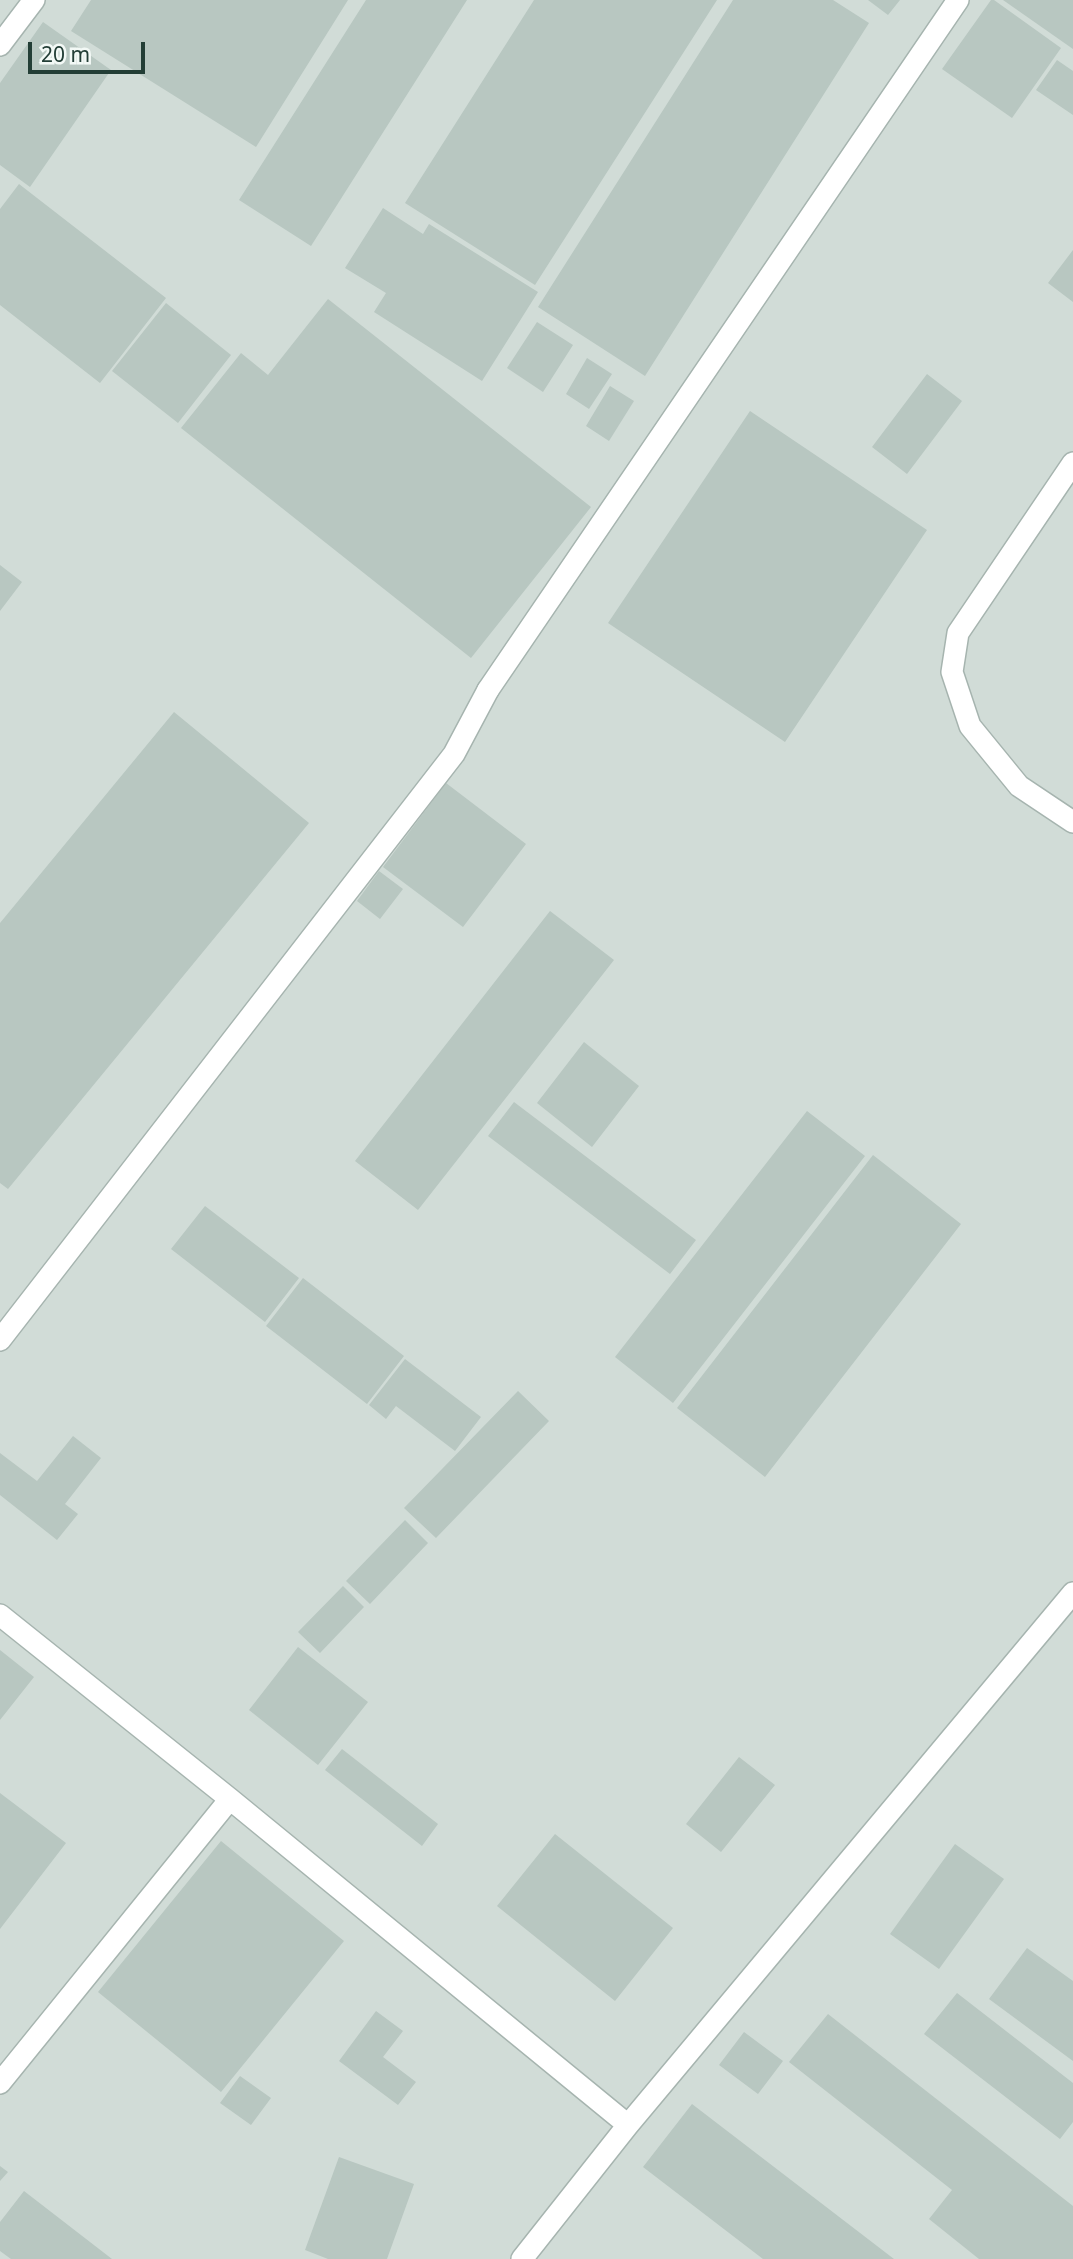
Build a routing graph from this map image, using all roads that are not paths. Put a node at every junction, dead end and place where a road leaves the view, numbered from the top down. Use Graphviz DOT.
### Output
graph roads {
  1 [pos="34,0"];
  2 [pos="958,0"];
  3 [pos="0,45"];
  4 [pos="1073,463"];
  5 [pos="1073,822"];
  6 [pos="0,1340"];
  7 [pos="1073,1593"];
  8 [pos="0,1615"];
  9 [pos="230,1799"];
  10 [pos="0,2083"];
  11 [pos="628,2125"];
  12 [pos="522,2259"];
  1 -- 3 [label="street"];
  2 -- 6 [label="street"];
  4 -- 5 [label="street"];
  7 -- 11 [label="street"];
  8 -- 9 [label="street"];
  9 -- 10 [label="street"];
  9 -- 11 [label="street"];
  11 -- 12 [label="street"];
}
